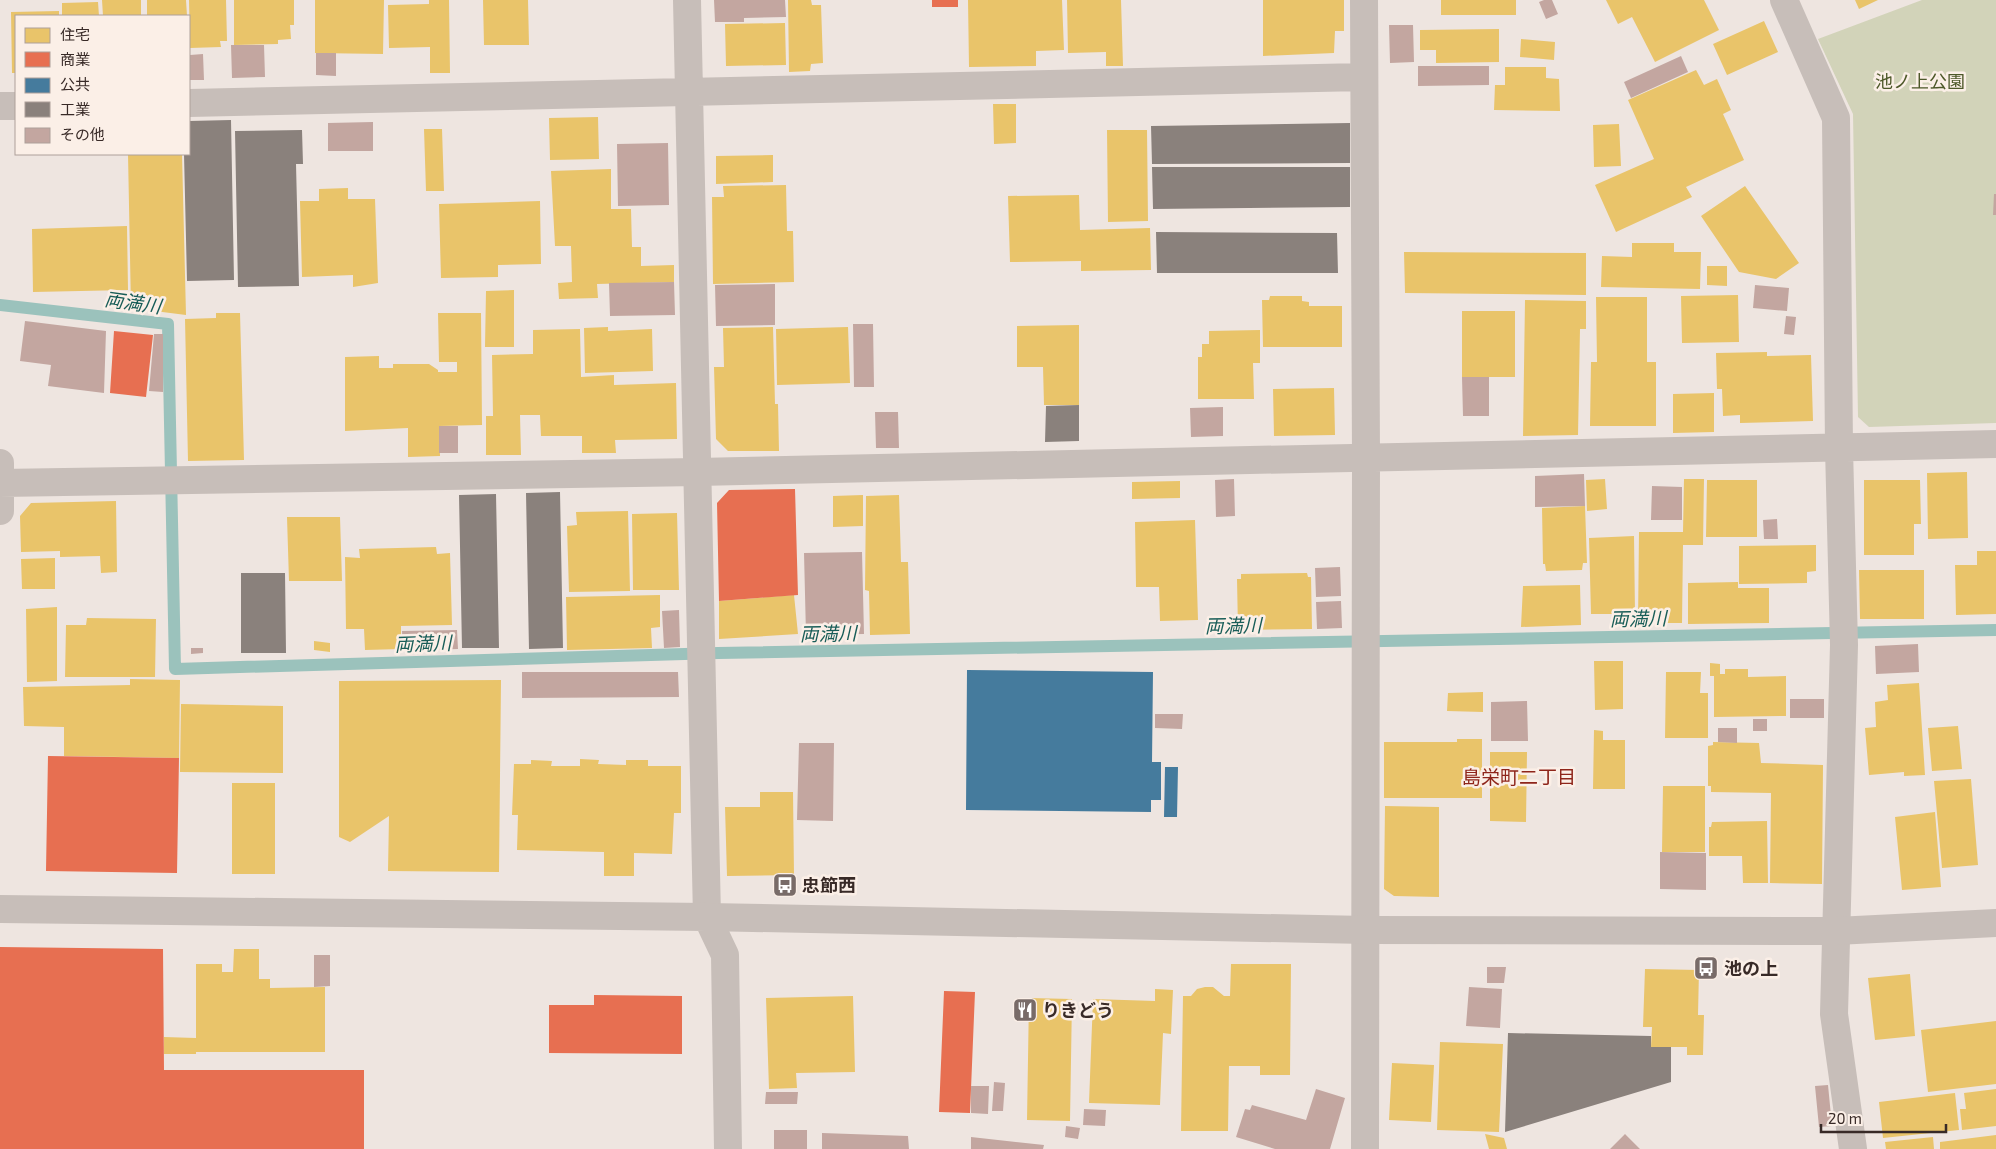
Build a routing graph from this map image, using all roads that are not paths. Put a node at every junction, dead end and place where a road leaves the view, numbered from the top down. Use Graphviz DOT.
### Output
graph roads {
  1 [pos="687,0"];
  2 [pos="1364,0"];
  3 [pos="1784,0"];
  4 [pos="1364,77"];
  5 [pos="690,93"];
  6 [pos="190,103"];
  7 [pos="0,106"];
  8 [pos="15,106"];
  9 [pos="1996,444"];
  10 [pos="1839,448"];
  11 [pos="1366,458"];
  12 [pos="0,463"];
  13 [pos="698,472"];
  14 [pos="0,483"];
  15 [pos="0,511"];
  16 [pos="0,910"];
  17 [pos="707,917"];
  18 [pos="1996,923"];
  19 [pos="1366,930"];
  20 [pos="1836,931"];
  21 [pos="728,1149"];
  22 [pos="1364,1149"];
  23 [pos="1853,1149"];
  1 -- 5 [label="street"];
  2 -- 4 [label="street"];
  3 -- 10 [label="street"];
  4 -- 5 [label="street"];
  4 -- 11 [label="street"];
  5 -- 6 [label="street"];
  5 -- 13 [label="street"];
  7 -- 8 [label="street"];
  9 -- 10 [label="street"];
  10 -- 11 [label="street"];
  10 -- 20 [label="street"];
  11 -- 13 [label="street"];
  11 -- 19 [label="street"];
  12 -- 14 [label="street"];
  13 -- 14 [label="street"];
  13 -- 17 [label="street"];
  14 -- 15 [label="street"];
  16 -- 17 [label="street"];
  17 -- 19 [label="street"];
  17 -- 21 [label="street"];
  18 -- 20 [label="street"];
  19 -- 20 [label="street"];
  19 -- 22 [label="street"];
  20 -- 23 [label="street"];
}
